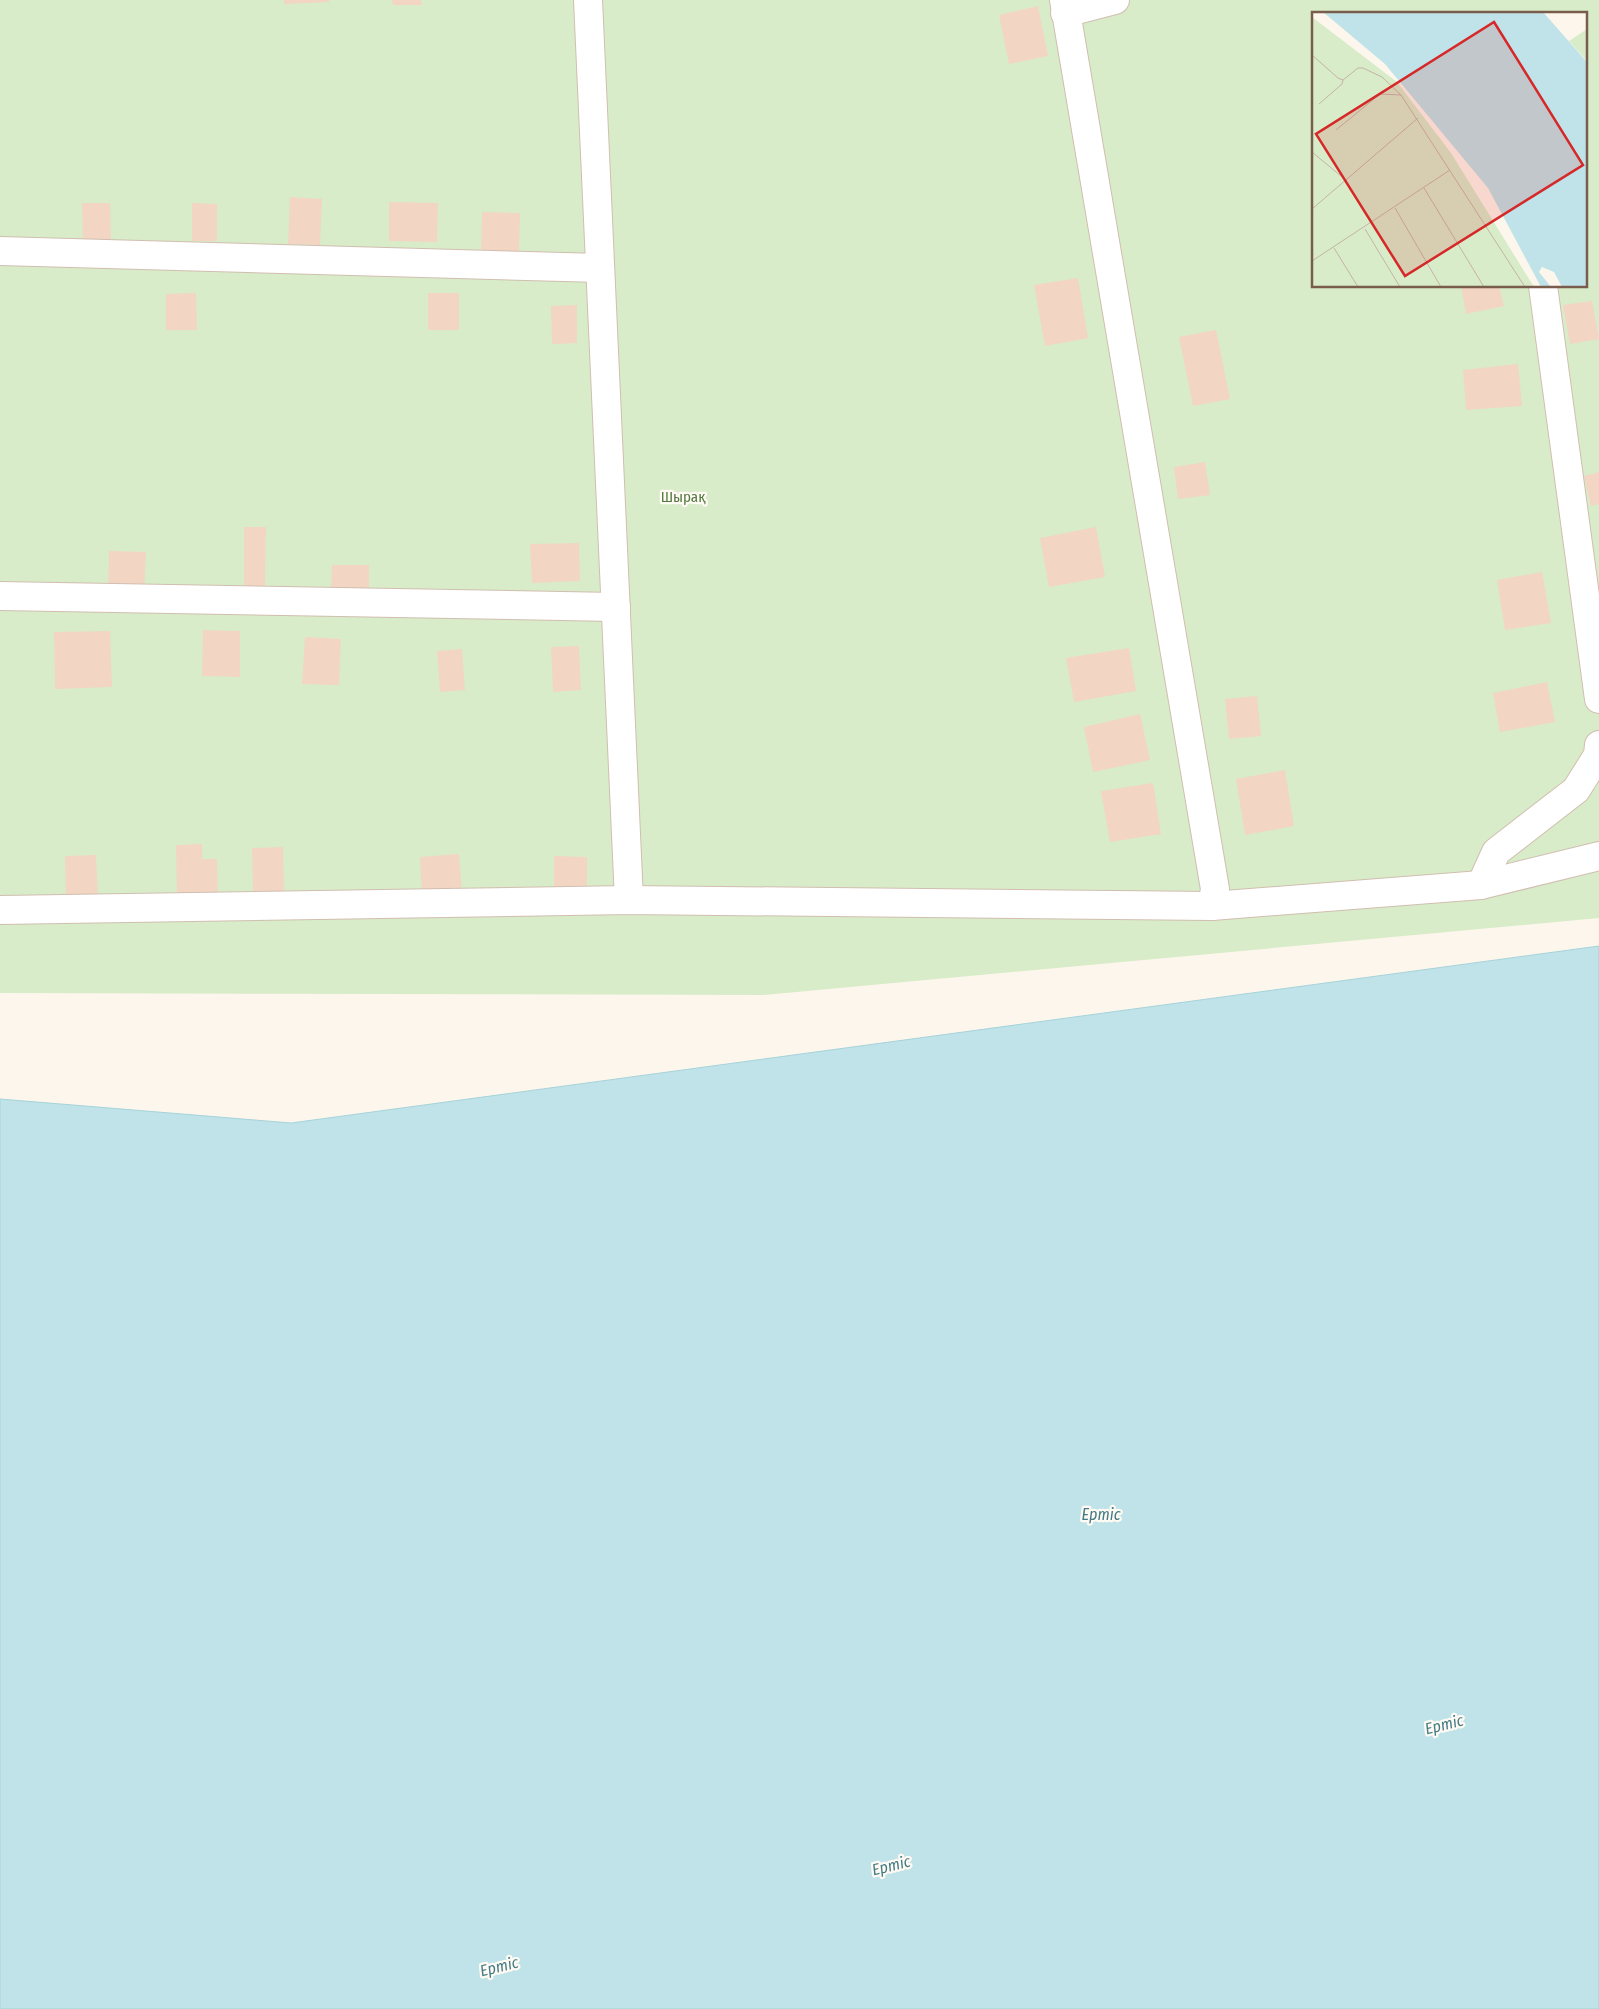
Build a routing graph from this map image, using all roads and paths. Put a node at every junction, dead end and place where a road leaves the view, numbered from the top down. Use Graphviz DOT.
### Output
graph roads {
  1 [pos="588,0"];
  2 [pos="1115,0"];
  3 [pos="1064,7"];
  4 [pos="0,251"];
  5 [pos="600,268"];
  6 [pos="1543,288"];
  7 [pos="0,596"];
  8 [pos="616,607"];
  9 [pos="1599,699"];
  10 [pos="1599,745"];
  11 [pos="1599,856"];
  12 [pos="1481,886"];
  13 [pos="629,900"];
  14 [pos="1212,906"];
  15 [pos="0,910"];
  1 -- 5 [label="street"];
  2 -- 3 [label="street"];
  3 -- 14 [label="street"];
  4 -- 5 [label="street"];
  5 -- 8 [label="street"];
  6 -- 9 [label="street"];
  7 -- 8 [label="street"];
  8 -- 13 [label="street"];
  10 -- 12 [label="street"];
  11 -- 12 [label="street"];
  12 -- 14 [label="street"];
  13 -- 14 [label="street"];
  13 -- 15 [label="street"];
}
